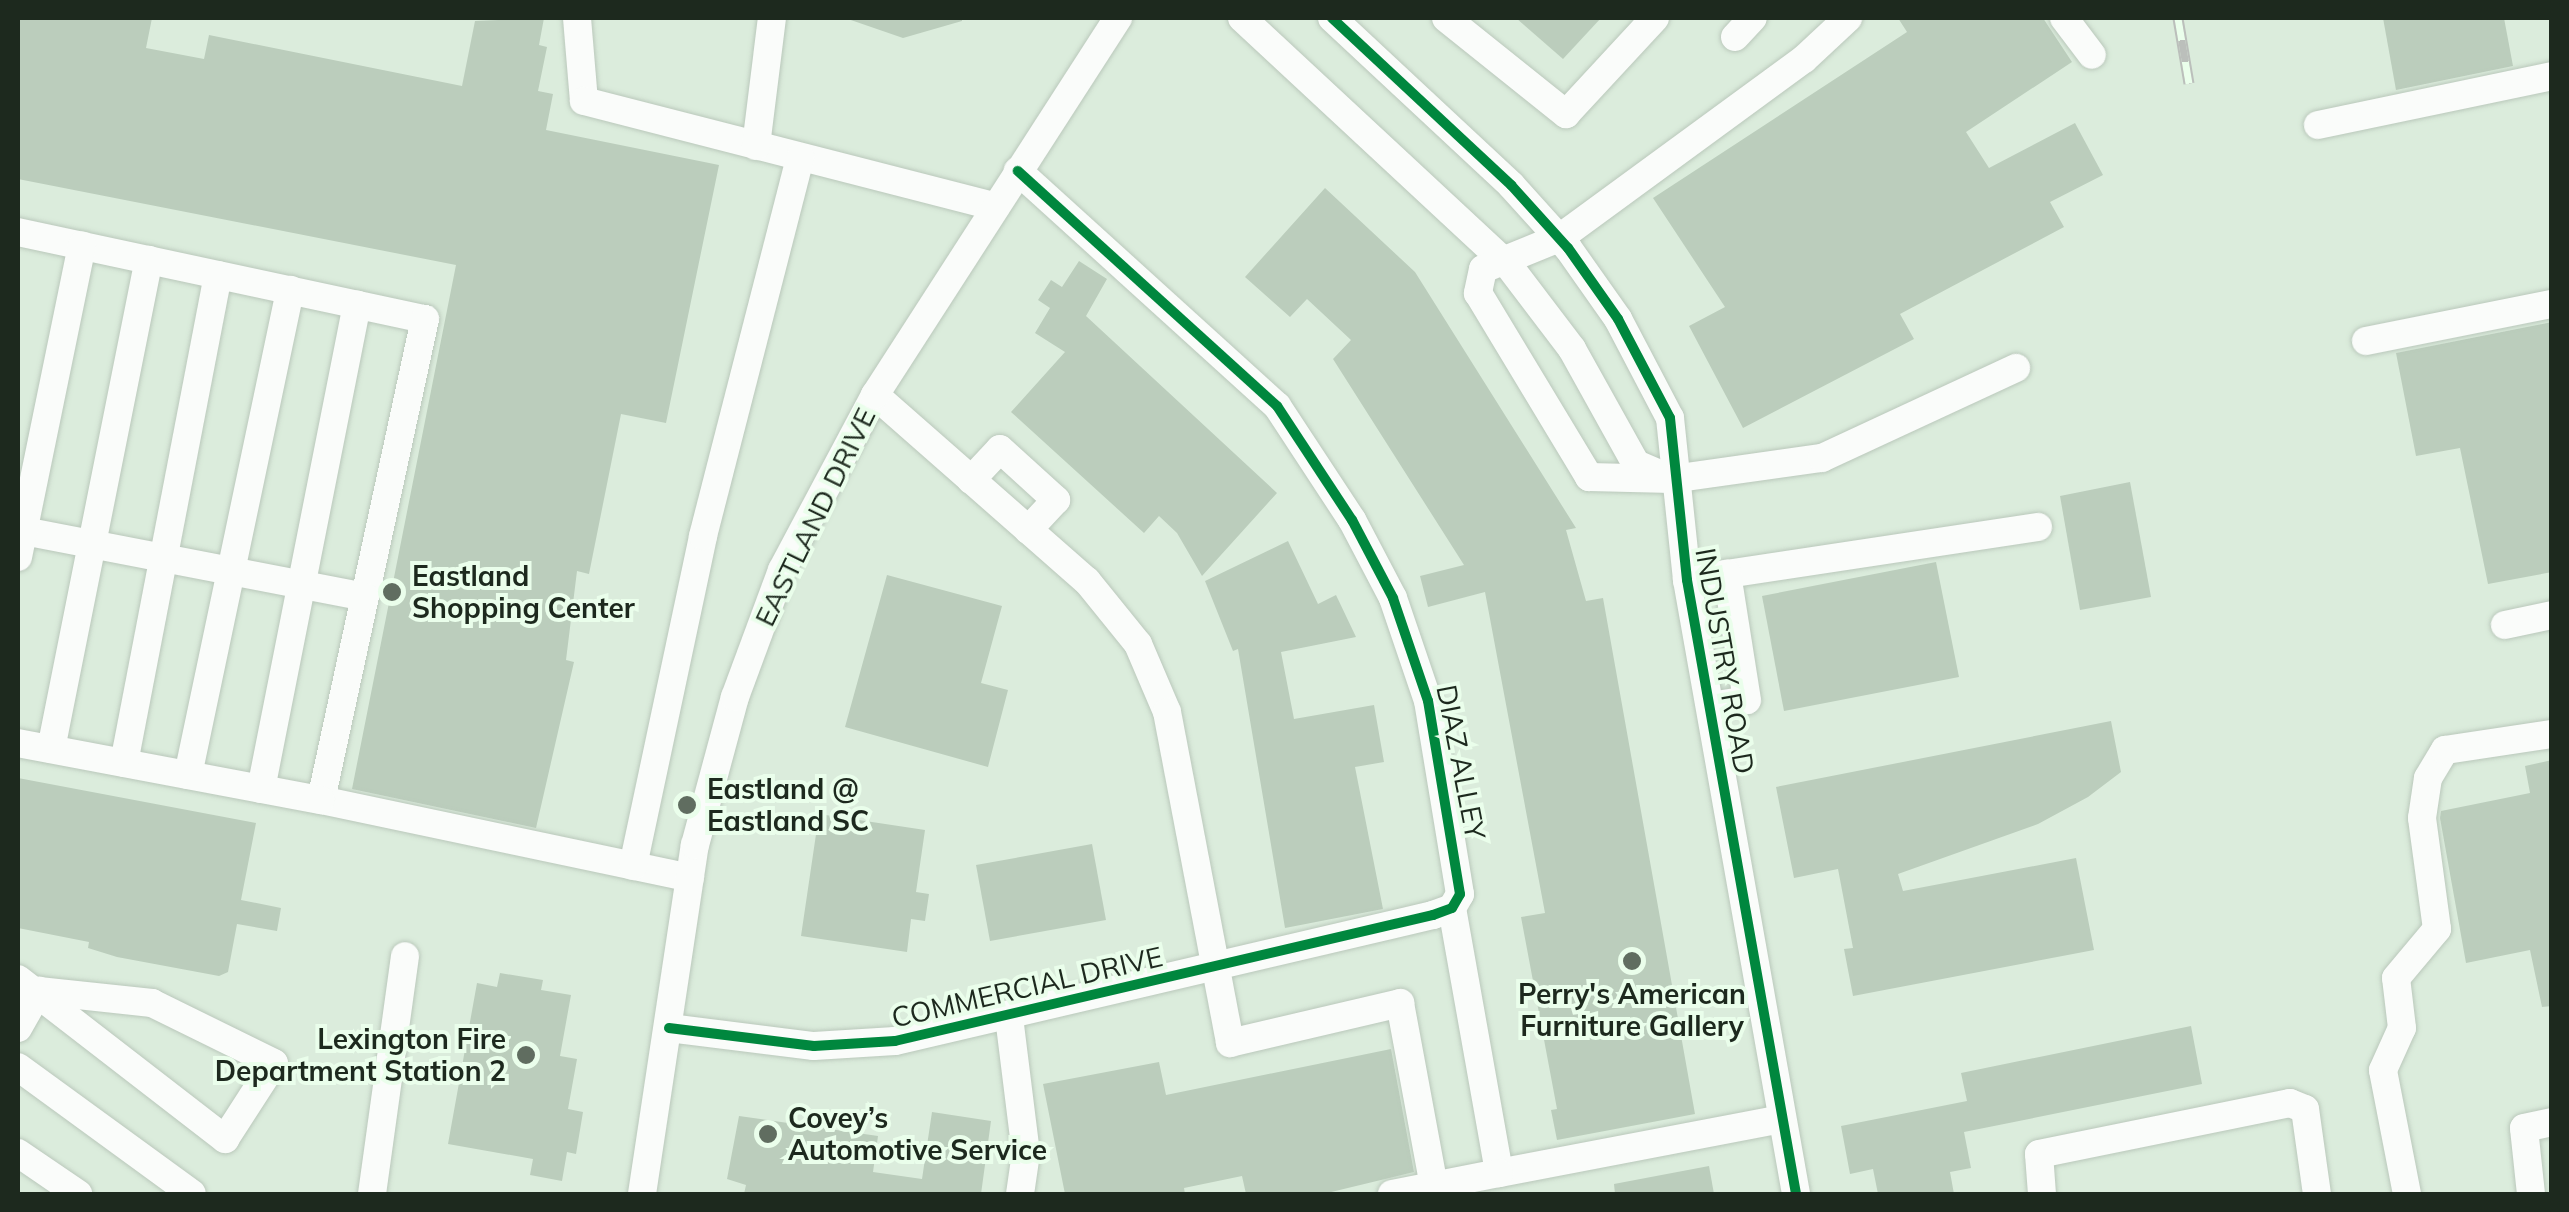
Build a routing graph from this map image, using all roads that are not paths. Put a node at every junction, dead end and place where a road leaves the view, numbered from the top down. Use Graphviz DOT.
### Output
graph roads {
  1 [pos="577,18"];
  2 [pos="772,18"];
  3 [pos="1118,18"];
  4 [pos="1242,18"];
  5 [pos="1332,18"];
  6 [pos="1446,18"];
  7 [pos="1656,18"];
  8 [pos="1848,18"];
  9 [pos="2064,18"];
  10 [pos="2092,55"];
  11 [pos="2552,76"];
  12 [pos="2318,125"];
  13 [pos="756,146"];
  14 [pos="800,157"];
  15 [pos="1018,171"];
  16 [pos="996,206"];
  17 [pos="18,232"];
  18 [pos="1558,238"];
  19 [pos="82,246"];
  20 [pos="150,260"];
  21 [pos="1503,261"];
  22 [pos="218,274"];
  23 [pos="290,290"];
  24 [pos="357,304"];
  25 [pos="2552,304"];
  26 [pos="2366,340"];
  27 [pos="2016,368"];
  28 [pos="876,395"];
  29 [pos="1672,479"];
  30 [pos="971,480"];
  31 [pos="2038,527"];
  32 [pos="1028,530"];
  33 [pos="19,539"];
  34 [pos="90,544"];
  35 [pos="164,558"];
  36 [pos="232,570"];
  37 [pos="1727,574"];
  38 [pos="1687,580"];
  39 [pos="300,584"];
  40 [pos="365,597"];
  41 [pos="2552,615"];
  42 [pos="2505,624"];
  43 [pos="1710,706"];
  44 [pos="2552,734"];
  45 [pos="18,742"];
  46 [pos="51,749"];
  47 [pos="124,763"];
  48 [pos="188,775"];
  49 [pos="262,789"];
  50 [pos="321,800"];
  51 [pos="633,866"];
  52 [pos="689,885"];
  53 [pos="1452,908"];
  54 [pos="405,956"];
  55 [pos="1216,967"];
  56 [pos="28,984"];
  57 [pos="1009,1017"];
  58 [pos="18,1028"];
  59 [pos="668,1028"];
  60 [pos="18,1067"];
  61 [pos="1781,1118"];
  62 [pos="2552,1122"];
  63 [pos="19,1158"];
  64 [pos="1499,1173"];
  65 [pos="1434,1186"];
  66 [pos="78,1194"];
  67 [pos="192,1194"];
  68 [pos="372,1194"];
  69 [pos="642,1194"];
  70 [pos="1020,1194"];
  71 [pos="1392,1194"];
  72 [pos="1796,1194"];
  73 [pos="2042,1194"];
  74 [pos="2317,1194"];
  75 [pos="2407,1194"];
  76 [pos="2531,1194"];
  1 -- 13 [label="street"];
  2 -- 13 [label="street"];
  3 -- 15 [label="street, EASTLAND DRIVE"];
  4 -- 21 [label="street"];
  5 -- 18 [label="street, INDUSTRY ROAD"];
  6 -- 7 [label="street"];
  8 -- 18 [label="street"];
  9 -- 10 [label="street"];
  11 -- 12 [label="street"];
  13 -- 14 [label="street"];
  14 -- 16 [label="street"];
  14 -- 51 [label="street"];
  15 -- 16 [label="street, EASTLAND DRIVE"];
  15 -- 53 [label="street, DIAZ ALLEY"];
  16 -- 28 [label="street, EASTLAND DRIVE"];
  17 -- 19 [label="street"];
  18 -- 21 [label="street"];
  18 -- 29 [label="street, INDUSTRY ROAD"];
  19 -- 20 [label="street"];
  19 -- 33 [label="street"];
  20 -- 22 [label="street"];
  20 -- 34 [label="street"];
  21 -- 29 [label="street"];
  21 -- 29 [label="street"];
  22 -- 23 [label="street"];
  22 -- 35 [label="street"];
  23 -- 24 [label="street"];
  23 -- 36 [label="street"];
  24 -- 39 [label="street"];
  24 -- 40 [label="street"];
  25 -- 26 [label="street"];
  27 -- 29 [label="street"];
  28 -- 30 [label="street"];
  28 -- 52 [label="street, EASTLAND DRIVE"];
  29 -- 38 [label="street, INDUSTRY ROAD"];
  30 -- 32 [label="street"];
  30 -- 32 [label="street"];
  31 -- 37 [label="street"];
  32 -- 55 [label="street"];
  33 -- 34 [label="street"];
  34 -- 35 [label="street"];
  34 -- 46 [label="street"];
  35 -- 36 [label="street"];
  35 -- 47 [label="street"];
  36 -- 39 [label="street"];
  36 -- 48 [label="street"];
  37 -- 38 [label="street"];
  37 -- 43 [label="street"];
  38 -- 43 [label="street, INDUSTRY ROAD"];
  39 -- 40 [label="street"];
  39 -- 49 [label="street"];
  40 -- 50 [label="street"];
  41 -- 42 [label="street"];
  43 -- 61 [label="street, INDUSTRY ROAD"];
  44 -- 75 [label="street"];
  45 -- 46 [label="street"];
  46 -- 47 [label="street"];
  47 -- 48 [label="street"];
  48 -- 49 [label="street"];
  49 -- 50 [label="street"];
  50 -- 51 [label="street"];
  51 -- 52 [label="street"];
  52 -- 59 [label="street, EASTLAND DRIVE"];
  53 -- 55 [label="street"];
  53 -- 64 [label="street, DIAZ ALLEY"];
  54 -- 68 [label="street"];
  55 -- 57 [label="street, COMMERCIAL DRIVE"];
  55 -- 65 [label="street"];
  56 -- 56 [label="street"];
  56 -- 58 [label="street"];
  57 -- 59 [label="street, COMMERCIAL DRIVE"];
  57 -- 70 [label="street"];
  59 -- 69 [label="street, EASTLAND DRIVE"];
  60 -- 67 [label="street"];
  61 -- 64 [label="street"];
  61 -- 72 [label="street, INDUSTRY ROAD"];
  62 -- 76 [label="street"];
  63 -- 66 [label="street"];
  64 -- 65 [label="street"];
  65 -- 71 [label="street"];
  73 -- 74 [label="street"];
}
